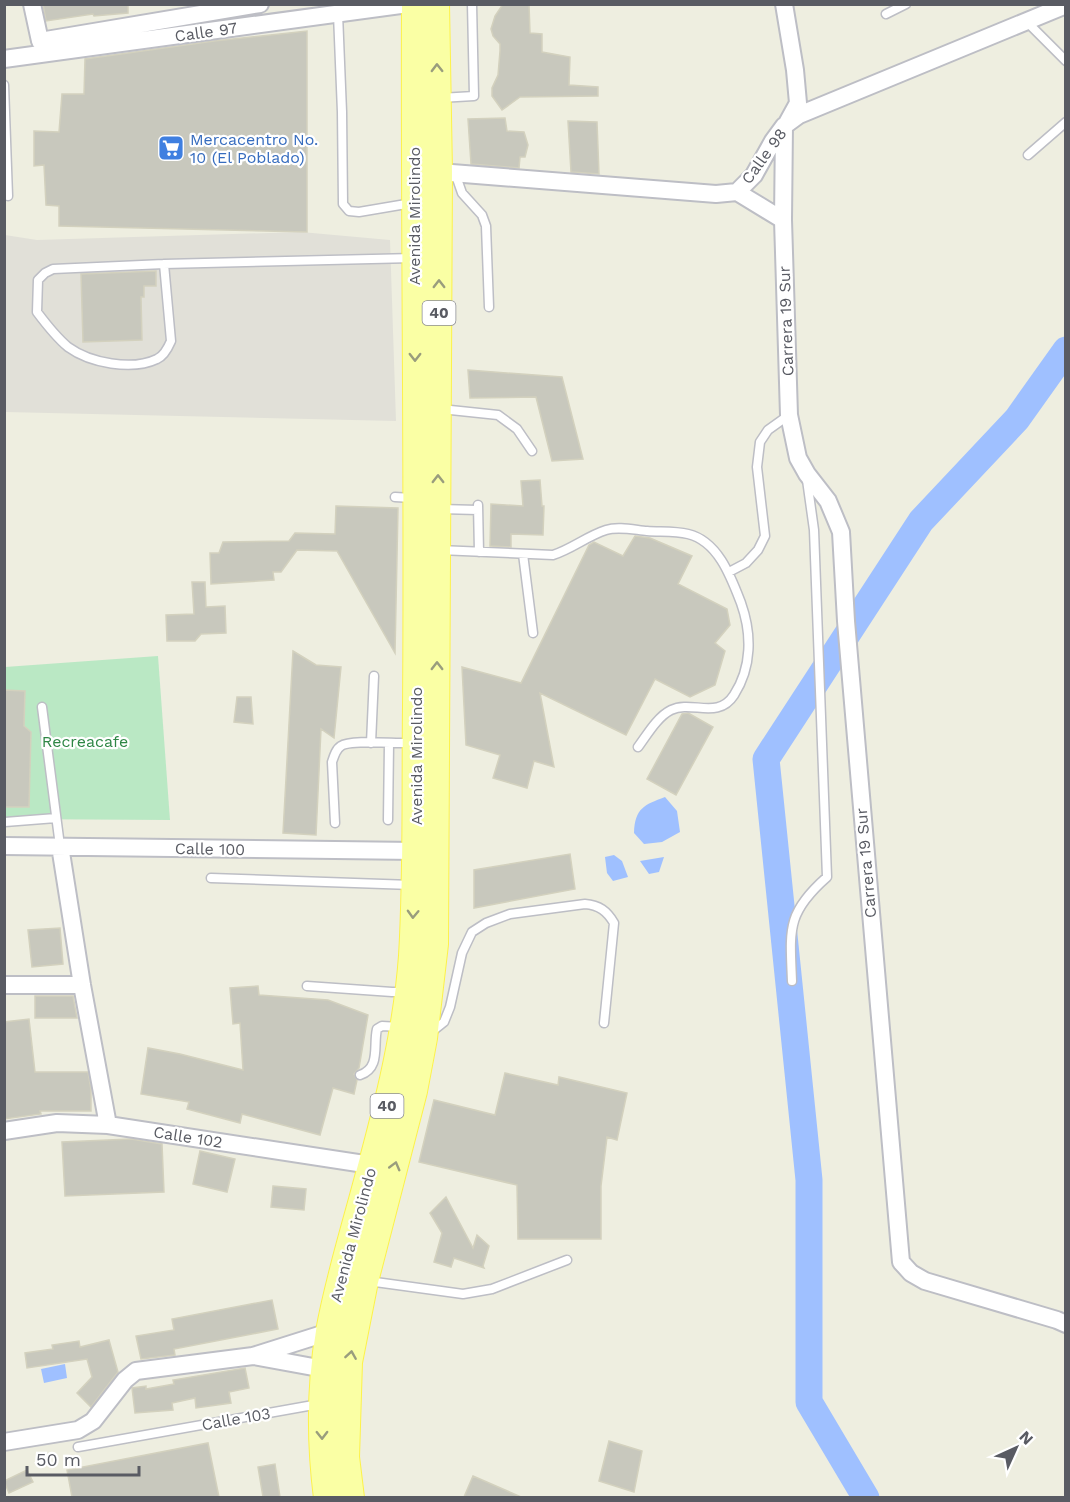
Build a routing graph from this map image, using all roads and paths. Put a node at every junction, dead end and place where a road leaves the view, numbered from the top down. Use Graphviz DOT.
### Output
graph roads {
  1 [pos="32,4"];
  2 [pos="260,4"];
  3 [pos="408,4"];
  4 [pos="415,4"];
  5 [pos="436,4"];
  6 [pos="472,4"];
  7 [pos="784,4"];
  8 [pos="906,4"];
  9 [pos="1065,5"];
  10 [pos="205,9"];
  11 [pos="338,14"];
  12 [pos="886,14"];
  13 [pos="1026,21"];
  14 [pos="4,60"];
  15 [pos="1065,61"];
  16 [pos="4,86"];
  17 [pos="438,98"];
  18 [pos="1065,122"];
  19 [pos="785,125"];
  20 [pos="1028,155"];
  21 [pos="447,173"];
  22 [pos="737,192"];
  23 [pos="8,196"];
  24 [pos="414,202"];
  25 [pos="783,220"];
  26 [pos="414,258"];
  27 [pos="164,264"];
  28 [pos="489,307"];
  29 [pos="438,409"];
  30 [pos="789,415"];
  31 [pos="532,451"];
  32 [pos="807,474"];
  33 [pos="416,502"];
  34 [pos="438,550"];
  35 [pos="478,552"];
  36 [pos="524,554"];
  37 [pos="729,572"];
  38 [pos="533,633"];
  39 [pos="374,676"];
  40 [pos="42,707"];
  41 [pos="426,709"];
  42 [pos="371,743"];
  43 [pos="426,743"];
  44 [pos="389,744"];
  45 [pos="638,747"];
  46 [pos="56,818"];
  47 [pos="388,820"];
  48 [pos="5,822"];
  49 [pos="335,823"];
  50 [pos="4,846"];
  51 [pos="60,846"];
  52 [pos="425,847"];
  53 [pos="211,878"];
  54 [pos="414,885"];
  55 [pos="792,981"];
  56 [pos="4,985"];
  57 [pos="82,985"];
  58 [pos="306,986"];
  59 [pos="409,991"];
  60 [pos="604,1023"];
  61 [pos="413,1032"];
  62 [pos="360,1076"];
  63 [pos="108,1125"];
  64 [pos="4,1131"];
  65 [pos="371,1165"];
  66 [pos="567,1260"];
  67 [pos="364,1281"];
  68 [pos="1065,1324"];
  69 [pos="329,1332"];
  70 [pos="253,1356"];
  71 [pos="324,1369"];
  72 [pos="322,1404"];
  73 [pos="4,1442"];
  74 [pos="78,1447"];
  75 [pos="327,1497"];
  76 [pos="351,1497"];
  1 -- 10 [label="street"];
  2 -- 10 [label="street"];
  3 -- 11 [label="street, Calle 97"];
  4 -- 24 [label="main road, Avenida Mirolindo / 40"];
  17 -- 5 [label="main road, Avenida Mirolindo / 40, one-way"];
  6 -- 17 [label="lane"];
  7 -- 19 [label="street"];
  8 -- 12 [label="lane"];
  9 -- 13 [label="street, Calle 98"];
  11 -- 14 [label="street, Calle 97"];
  11 -- 24 [label="lane"];
  13 -- 15 [label="lane"];
  13 -- 19 [label="street, Calle 98"];
  16 -- 23 [label="lane"];
  17 -- 21 [label="main road, Avenida Mirolindo / 40"];
  18 -- 20 [label="lane"];
  19 -- 22 [label="street, Calle 98"];
  19 -- 25 [label="street, Carrera 19 Sur"];
  21 -- 22 [label="street, Calle 98"];
  21 -- 28 [label="lane"];
  29 -- 21 [label="main road, Avenida Mirolindo / 40, one-way"];
  22 -- 25 [label="street"];
  24 -- 26 [label="main road, Avenida Mirolindo / 40"];
  25 -- 30 [label="street, Carrera 19 Sur"];
  26 -- 27 [label="lane"];
  26 -- 33 [label="main road, Avenida Mirolindo / 40, one-way"];
  27 -- 27 [label="lane"];
  29 -- 31 [label="lane"];
  33 -- 29 [label="main road, Avenida Mirolindo / 40, one-way"];
  30 -- 32 [label="street, Carrera 19 Sur"];
  30 -- 37 [label="lane"];
  32 -- 55 [label="lane, Carrera 19 Sur"];
  32 -- 68 [label="street, Carrera 19 Sur"];
  33 -- 34 [label="main road, Avenida Mirolindo / 40"];
  33 -- 35 [label="lane"];
  33 -- 41 [label="main road, Avenida Mirolindo / 40"];
  34 -- 35 [label="lane"];
  41 -- 34 [label="main road, Avenida Mirolindo / 40, one-way"];
  35 -- 36 [label="lane"];
  36 -- 37 [label="lane"];
  36 -- 38 [label="lane"];
  37 -- 45 [label="lane"];
  39 -- 42 [label="lane"];
  40 -- 46 [label="lane"];
  41 -- 43 [label="main road, Avenida Mirolindo / 40"];
  41 -- 52 [label="main road"];
  42 -- 44 [label="lane"];
  42 -- 49 [label="lane"];
  43 -- 44 [label="lane"];
  43 -- 52 [label="main road, Avenida Mirolindo / 40"];
  44 -- 47 [label="lane"];
  46 -- 48 [label="lane"];
  46 -- 51 [label="lane"];
  50 -- 51 [label="street, Calle 100"];
  51 -- 52 [label="street, Calle 100"];
  51 -- 57 [label="street"];
  52 -- 54 [label="main road, Avenida Mirolindo / 40"];
  52 -- 61 [label="main road, Avenida Mirolindo / 40"];
  53 -- 54 [label="lane"];
  54 -- 59 [label="main road, Avenida Mirolindo / 40, one-way"];
  56 -- 57 [label="street"];
  57 -- 63 [label="street"];
  58 -- 59 [label="lane"];
  59 -- 61 [label="main road, Avenida Mirolindo / 40"];
  60 -- 61 [label="lane"];
  61 -- 62 [label="lane"];
  61 -- 65 [label="main road, Avenida Mirolindo / 40"];
  67 -- 61 [label="main road, Avenida Mirolindo / 40, one-way"];
  63 -- 64 [label="street, Calle 102"];
  63 -- 65 [label="street, Calle 102"];
  65 -- 69 [label="main road, Avenida Mirolindo / 40"];
  66 -- 67 [label="lane"];
  76 -- 67 [label="main road, Avenida Mirolindo / 40, one-way"];
  69 -- 70 [label="street"];
  69 -- 71 [label="main road, Avenida Mirolindo / 40"];
  70 -- 71 [label="street"];
  70 -- 73 [label="street"];
  71 -- 72 [label="main road, Avenida Mirolindo / 40"];
  72 -- 74 [label="lane, Calle 103"];
  72 -- 75 [label="main road, Avenida Mirolindo / 40, one-way"];
}
